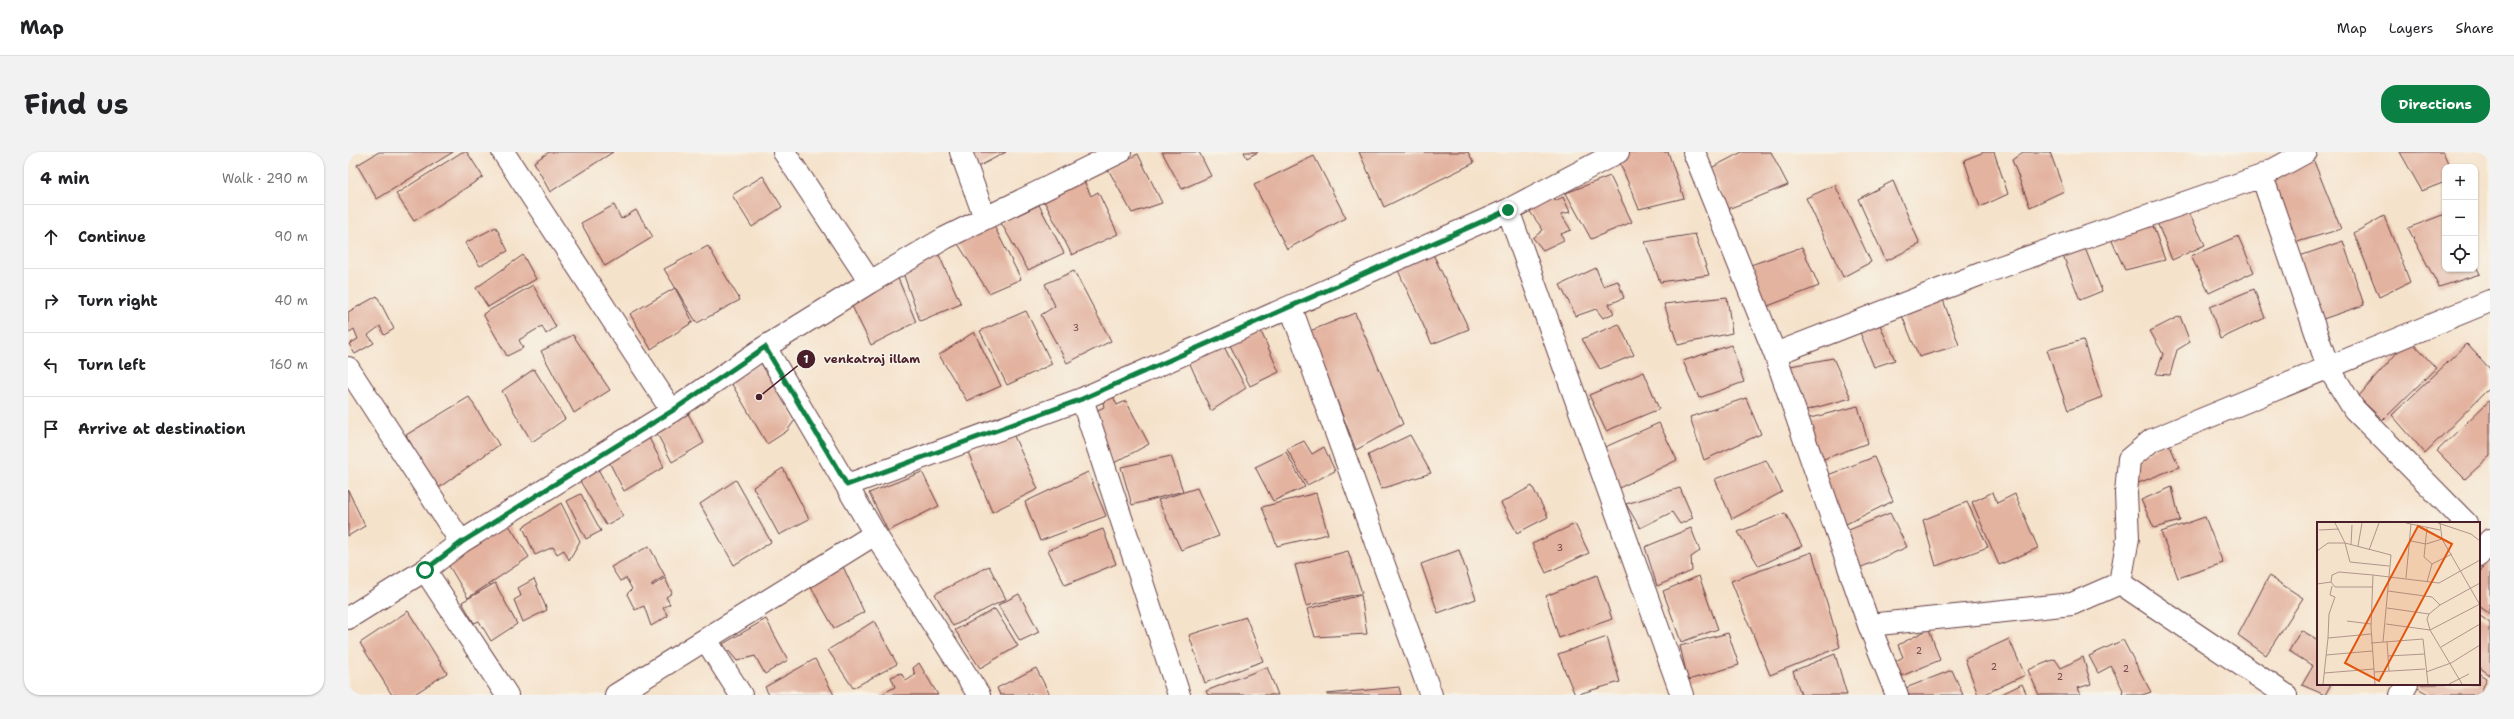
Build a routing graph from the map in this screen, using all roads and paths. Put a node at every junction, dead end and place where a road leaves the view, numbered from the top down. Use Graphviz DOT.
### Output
graph roads {
  1 [pos="503,152"];
  2 [pos="784,152"];
  3 [pos="962,152"];
  4 [pos="1120,152"];
  5 [pos="1618,152"];
  6 [pos="1694,152"];
  7 [pos="2306,152"];
  8 [pos="2262,176"];
  9 [pos="1508,210"];
  10 [pos="985,218"];
  11 [pos="870,282"];
  12 [pos="2490,300"];
  13 [pos="1292,308"];
  14 [pos="765,347"];
  15 [pos="1775,354"];
  16 [pos="2328,367"];
  17 [pos="348,368"];
  18 [pos="1082,399"];
  19 [pos="672,411"];
  20 [pos="847,485"];
  21 [pos="2465,522"];
  22 [pos="875,534"];
  23 [pos="462,542"];
  24 [pos="425,570"];
  25 [pos="2120,583"];
  26 [pos="348,618"];
  27 [pos="1869,625"];
  28 [pos="706,640"];
  29 [pos="2406,685"];
  30 [pos="507,695"];
  31 [pos="616,695"];
  32 [pos="741,695"];
  33 [pos="979,695"];
  34 [pos="1179,695"];
  35 [pos="1431,695"];
  36 [pos="1682,695"];
  37 [pos="1897,695"];
  38 [pos="2286,695"];
  39 [pos="2401,695"];
  1 -- 19 [label="street"];
  2 -- 11 [label="street"];
  3 -- 10 [label="street"];
  4 -- 10 [label="street"];
  5 -- 9 [label="street"];
  6 -- 15 [label="street"];
  7 -- 8 [label="street"];
  8 -- 15 [label="street"];
  8 -- 16 [label="street"];
  9 -- 13 [label="street"];
  9 -- 36 [label="street"];
  10 -- 11 [label="street"];
  11 -- 14 [label="street"];
  12 -- 16 [label="street"];
  13 -- 18 [label="street"];
  13 -- 35 [label="street"];
  14 -- 19 [label="street"];
  14 -- 20 [label="street"];
  15 -- 27 [label="street"];
  16 -- 21 [label="street"];
  16 -- 25 [label="street"];
  17 -- 23 [label="street"];
  18 -- 20 [label="street"];
  18 -- 34 [label="street"];
  19 -- 23 [label="street"];
  20 -- 22 [label="street"];
  22 -- 28 [label="street"];
  22 -- 33 [label="street"];
  23 -- 24 [label="street"];
  24 -- 26 [label="street"];
  24 -- 30 [label="street"];
  25 -- 27 [label="street"];
  25 -- 38 [label="street"];
  27 -- 37 [label="street"];
  28 -- 31 [label="street"];
  28 -- 32 [label="street"];
  29 -- 39 [label="street"];
}
